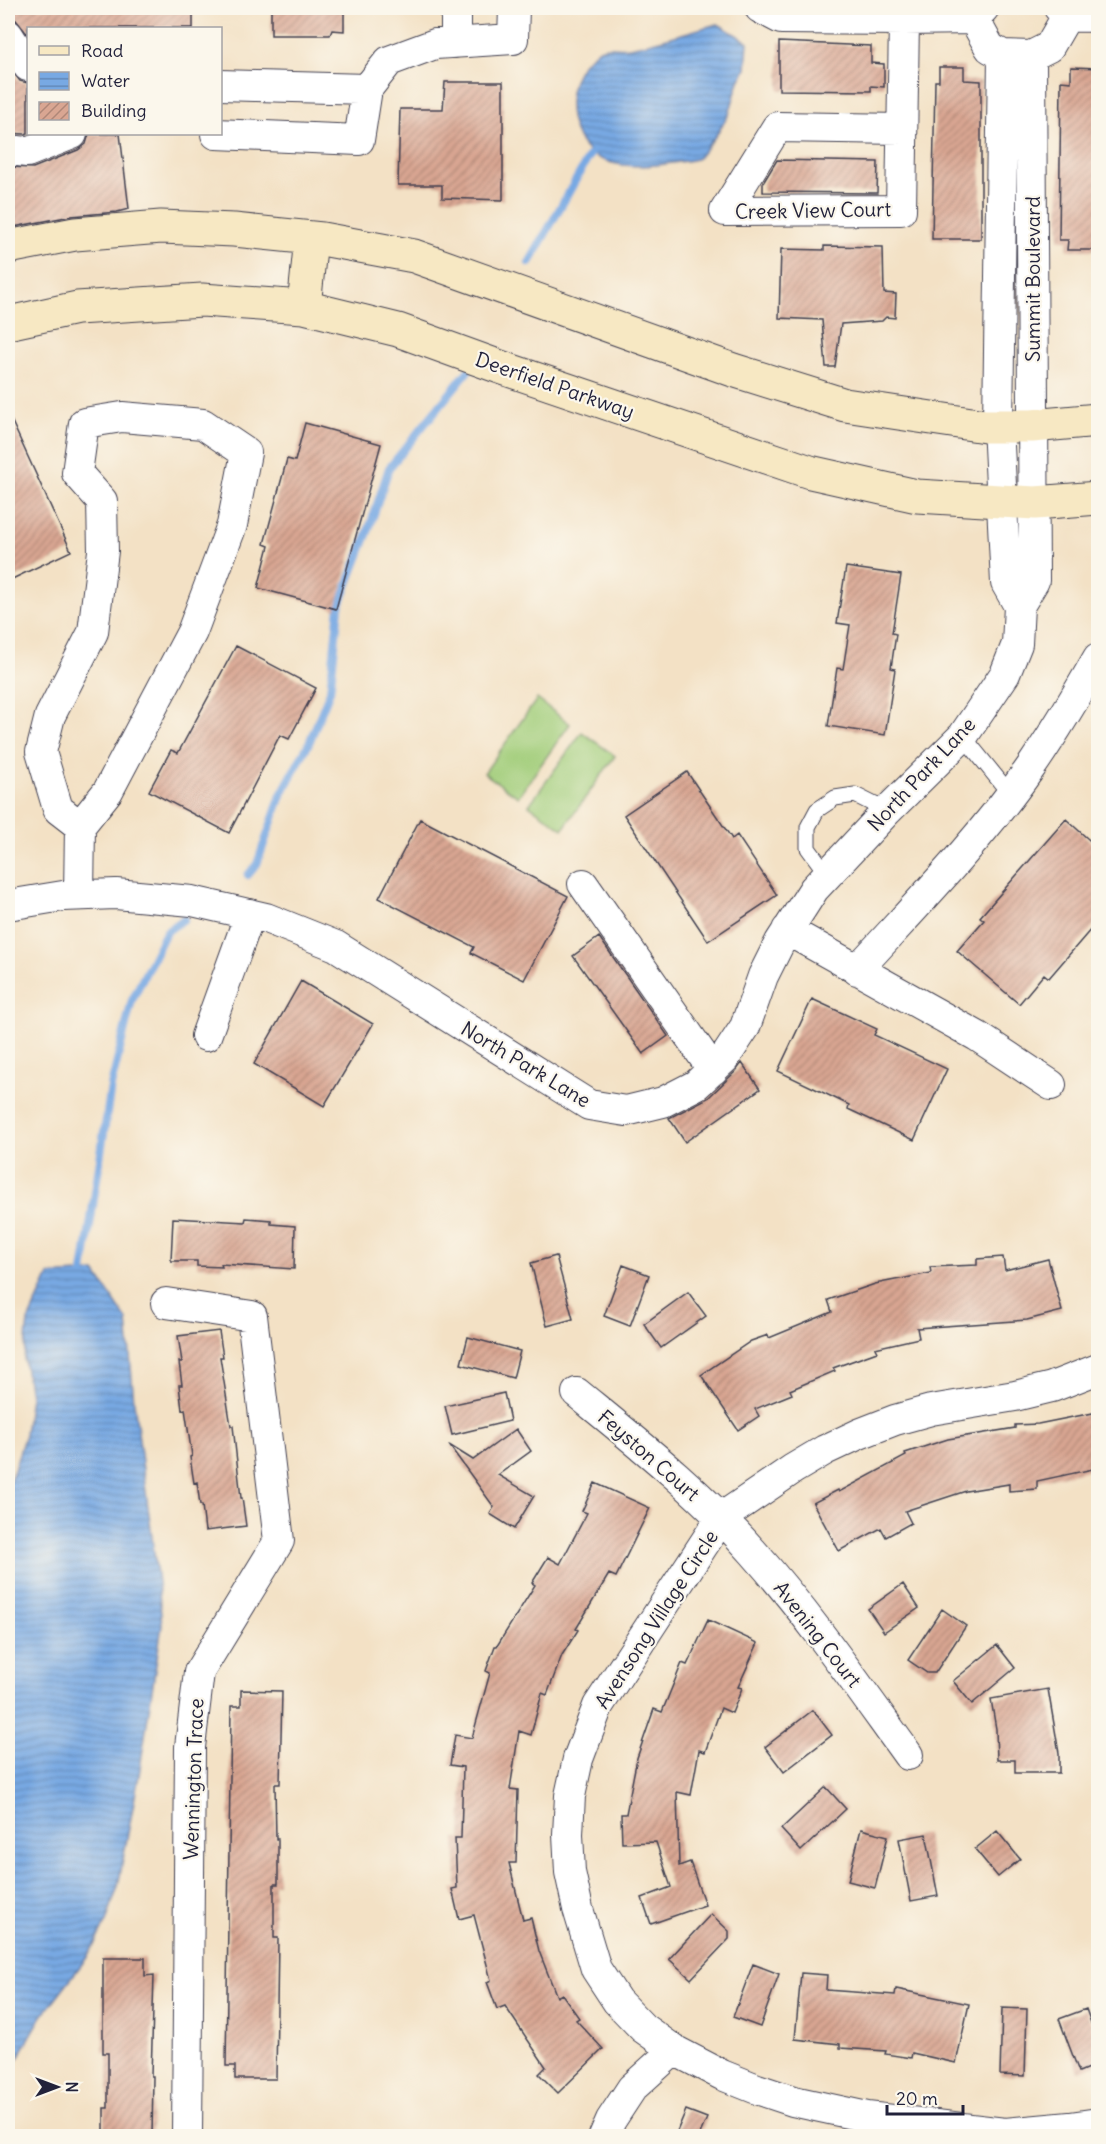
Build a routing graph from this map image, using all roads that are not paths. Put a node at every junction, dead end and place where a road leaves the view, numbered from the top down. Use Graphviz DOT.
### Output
graph roads {
  1 [pos="456,8"];
  2 [pos="514,8"];
  3 [pos="760,8"];
  4 [pos="1063,12"];
  5 [pos="979,13"];
  6 [pos="1098,17"];
  7 [pos="904,20"];
  8 [pos="8,35"];
  9 [pos="456,43"];
  10 [pos="1017,55"];
  11 [pos="27,64"];
  12 [pos="222,85"];
  13 [pos="367,89"];
  14 [pos="902,129"];
  15 [pos="222,134"];
  16 [pos="70,135"];
  17 [pos="8,150"];
  18 [pos="310,238"];
  19 [pos="8,247"];
  20 [pos="304,307"];
  21 [pos="8,323"];
  22 [pos="1098,420"];
  23 [pos="998,426"];
  24 [pos="1032,426"];
  25 [pos="1098,498"];
  26 [pos="1001,502"];
  27 [pos="1035,503"];
  28 [pos="1019,606"];
  29 [pos="1098,658"];
  30 [pos="963,736"];
  31 [pos="1010,794"];
  32 [pos="887,811"];
  33 [pos="80,826"];
  34 [pos="827,873"];
  35 [pos="583,884"];
  36 [pos="79,895"];
  37 [pos="8,905"];
  38 [pos="250,914"];
  39 [pos="788,930"];
  40 [pos="857,970"];
  41 [pos="206,1036"];
  42 [pos="713,1070"];
  43 [pos="1051,1085"];
  44 [pos="166,1303"];
  45 [pos="1098,1369"];
  46 [pos="576,1393"];
  47 [pos="721,1518"];
  48 [pos="908,1755"];
  49 [pos="674,2050"];
  50 [pos="1098,2123"];
  51 [pos="1043,2133"];
  52 [pos="187,2136"];
  53 [pos="604,2136"];
  1 -- 9 [label="street"];
  2 -- 9 [label="street"];
  3 -- 7 [label="street"];
  4 -- 6 [label="street"];
  4 -- 10 [label="street"];
  5 -- 7 [label="street"];
  5 -- 10 [label="street"];
  7 -- 14 [label="street, Creek View Court"];
  8 -- 11 [label="street"];
  9 -- 13 [label="street"];
  10 -- 23 [label="street, Summit Boulevard"];
  10 -- 24 [label="street, Summit Boulevard"];
  12 -- 13 [label="street"];
  13 -- 15 [label="street"];
  14 -- 14 [label="street, Creek View Court"];
  16 -- 17 [label="street"];
  18 -- 19 [label="main road"];
  18 -- 20 [label="main road"];
  18 -- 23 [label="main road"];
  20 -- 21 [label="main road, Deerfield Parkway"];
  20 -- 26 [label="main road, Deerfield Parkway"];
  22 -- 24 [label="main road"];
  23 -- 24 [label="main road"];
  23 -- 26 [label="street, Summit Boulevard"];
  24 -- 27 [label="street, Summit Boulevard"];
  25 -- 27 [label="main road, Deerfield Parkway"];
  26 -- 27 [label="main road, Deerfield Parkway"];
  26 -- 28 [label="street, North Park Lane"];
  27 -- 28 [label="street, North Park Lane"];
  28 -- 30 [label="street, North Park Lane"];
  29 -- 31 [label="street"];
  30 -- 31 [label="lane"];
  30 -- 32 [label="street, North Park Lane"];
  31 -- 40 [label="street"];
  32 -- 34 [label="street, North Park Lane"];
  32 -- 34 [label="lane"];
  33 -- 33 [label="street"];
  33 -- 36 [label="street"];
  34 -- 39 [label="street, North Park Lane"];
  35 -- 42 [label="street"];
  36 -- 37 [label="street, North Park Lane"];
  36 -- 38 [label="street, North Park Lane"];
  38 -- 41 [label="street"];
  38 -- 42 [label="street, North Park Lane"];
  39 -- 40 [label="street"];
  39 -- 42 [label="street, North Park Lane"];
  40 -- 43 [label="street"];
  44 -- 52 [label="street, Wennington Trace"];
  45 -- 47 [label="street, Avensong Village Circle"];
  46 -- 47 [label="street, Feyston Court"];
  47 -- 48 [label="street, Avening Court"];
  47 -- 49 [label="street, Avensong Village Circle"];
  49 -- 51 [label="street, Avensong Village Circle"];
  49 -- 53 [label="street"];
  50 -- 51 [label="street, Avensong Village Circle"];
}
